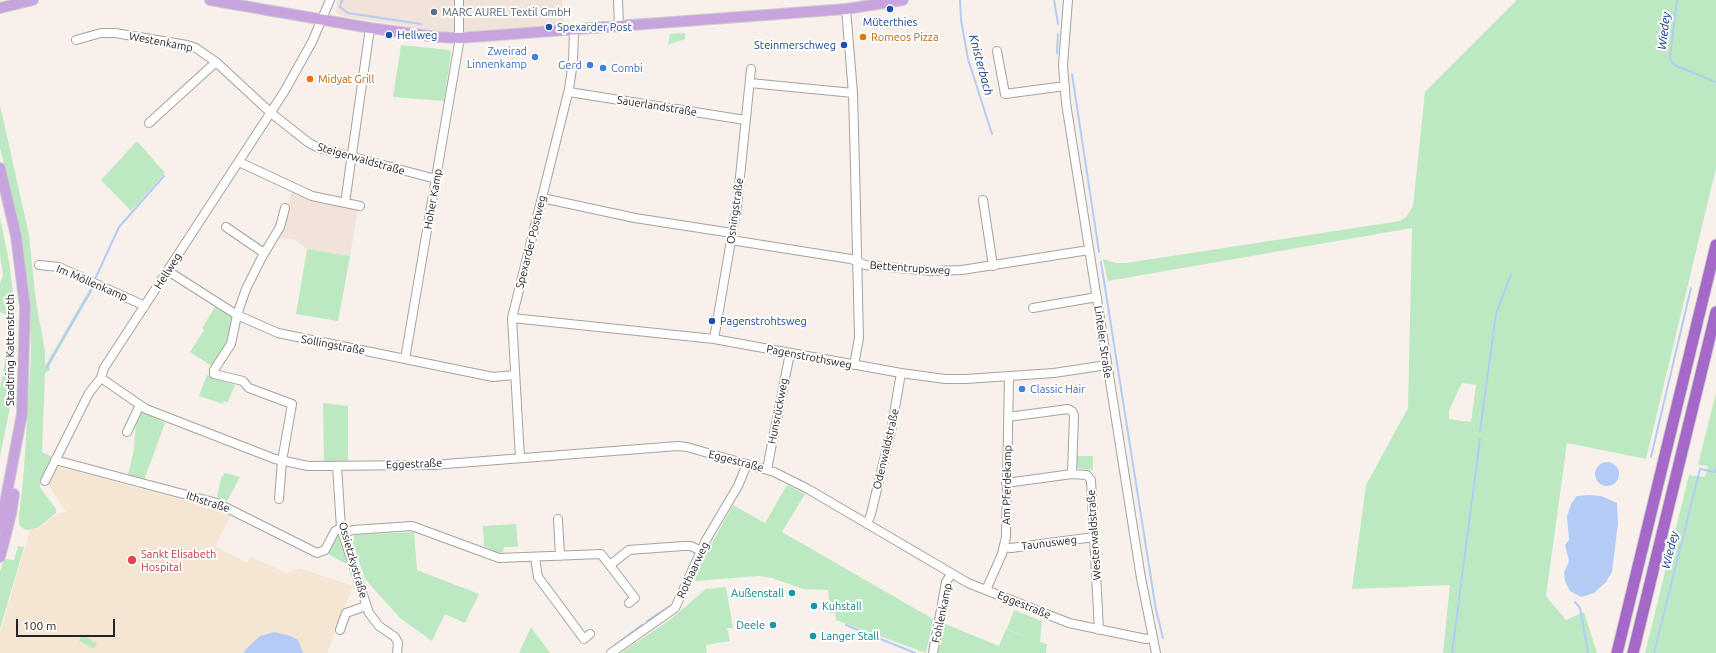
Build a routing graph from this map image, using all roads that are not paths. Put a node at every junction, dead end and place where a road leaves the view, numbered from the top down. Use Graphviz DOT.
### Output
graph roads {
  1 [pos="10,0"];
  2 [pos="33,0"];
  3 [pos="210,0"];
  4 [pos="330,0"];
  5 [pos="458,0"];
  6 [pos="618,0"];
  7 [pos="903,0"];
  8 [pos="1062,0"];
  9 [pos="1068,0"];
  10 [pos="0,2"];
  11 [pos="0,8"];
  12 [pos="846,9"];
  13 [pos="322,19"];
  14 [pos="619,26"];
  15 [pos="370,28"];
  16 [pos="1065,29"];
  17 [pos="574,30"];
  18 [pos="459,38"];
  19 [pos="76,40"];
  20 [pos="997,51"];
  21 [pos="216,62"];
  22 [pos="751,69"];
  23 [pos="750,83"];
  24 [pos="1064,86"];
  25 [pos="569,92"];
  26 [pos="854,93"];
  27 [pos="271,113"];
  28 [pos="745,120"];
  29 [pos="149,124"];
  30 [pos="352,157"];
  31 [pos="240,162"];
  32 [pos="0,168"];
  33 [pos="436,179"];
  34 [pos="542,198"];
  35 [pos="983,200"];
  36 [pos="345,203"];
  37 [pos="360,206"];
  38 [pos="285,208"];
  39 [pos="226,227"];
  40 [pos="732,236"];
  41 [pos="1716,244"];
  42 [pos="1089,250"];
  43 [pos="264,253"];
  44 [pos="857,262"];
  45 [pos="39,265"];
  46 [pos="993,266"];
  47 [pos="168,270"];
  48 [pos="1097,297"];
  49 [pos="145,306"];
  50 [pos="1033,308"];
  51 [pos="1716,312"];
  52 [pos="237,315"];
  53 [pos="512,318"];
  54 [pos="714,339"];
  55 [pos="790,353"];
  56 [pos="405,359"];
  57 [pos="854,365"];
  58 [pos="1106,365"];
  59 [pos="901,374"];
  60 [pos="514,375"];
  61 [pos="1009,377"];
  62 [pos="101,378"];
  63 [pos="140,405"];
  64 [pos="1008,417"];
  65 [pos="127,432"];
  66 [pos="520,458"];
  67 [pos="55,460"];
  68 [pos="282,461"];
  69 [pos="747,464"];
  70 [pos="337,466"];
  71 [pos="767,469"];
  72 [pos="1072,474"];
  73 [pos="45,481"];
  74 [pos="1006,483"];
  75 [pos="279,500"];
  76 [pos="558,519"];
  77 [pos="867,524"];
  78 [pos="342,531"];
  79 [pos="2,533"];
  80 [pos="1094,537"];
  81 [pos="1004,547"];
  82 [pos="701,551"];
  83 [pos="560,556"];
  84 [pos="0,557"];
  85 [pos="535,558"];
  86 [pos="610,565"];
  87 [pos="951,574"];
  88 [pos="986,590"];
  89 [pos="628,603"];
  90 [pos="366,606"];
  91 [pos="340,630"];
  92 [pos="1099,630"];
  93 [pos="590,634"];
  94 [pos="1152,638"];
  95 [pos="397,653"];
  96 [pos="611,653"];
  97 [pos="934,653"];
  98 [pos="1156,653"];
  99 [pos="1617,653"];
  100 [pos="1633,653"];
  1 -- 10 [label="main road"];
  2 -- 11 [label="main road"];
  3 -- 13 [label="main road"];
  4 -- 13 [label="street, Hellweg"];
  5 -- 18 [label="street, Hoher Kamp"];
  6 -- 14 [label="street"];
  7 -- 12 [label="main road"];
  8 -- 16 [label="street, Linteler Straße"];
  9 -- 16 [label="street, Linteler Straße"];
  12 -- 14 [label="main road"];
  12 -- 26 [label="street"];
  13 -- 15 [label="main road"];
  13 -- 27 [label="street, Hellweg"];
  14 -- 17 [label="main road"];
  15 -- 18 [label="main road"];
  15 -- 30 [label="street"];
  16 -- 24 [label="street, Linteler Straße"];
  17 -- 18 [label="main road"];
  17 -- 25 [label="street, Spexarder Postweg"];
  18 -- 33 [label="street, Hoher Kamp"];
  19 -- 21 [label="street, Westenkamp"];
  20 -- 24 [label="street"];
  21 -- 27 [label="street, Westenkamp"];
  21 -- 29 [label="street"];
  22 -- 23 [label="street, Osningstraße"];
  23 -- 26 [label="street"];
  23 -- 28 [label="street, Osningstraße"];
  24 -- 42 [label="street, Linteler Straße"];
  25 -- 28 [label="street, Sauerlandstraße"];
  25 -- 34 [label="street, Spexarder Postweg"];
  26 -- 44 [label="street"];
  27 -- 30 [label="street, Steigerwaldstraße"];
  27 -- 31 [label="street, Hellweg"];
  28 -- 40 [label="street, Osningstraße"];
  30 -- 33 [label="street, Steigerwaldstraße"];
  30 -- 36 [label="street"];
  31 -- 36 [label="street"];
  31 -- 47 [label="street, Hellweg"];
  32 -- 79 [label="main road, Stadtring Kattenstroth"];
  33 -- 56 [label="street, Hoher Kamp"];
  34 -- 40 [label="street, Bettentrupsweg"];
  34 -- 53 [label="street, Spexarder Postweg"];
  35 -- 46 [label="street"];
  36 -- 37 [label="street"];
  38 -- 43 [label="street"];
  39 -- 43 [label="street"];
  40 -- 44 [label="street, Bettentrupsweg"];
  40 -- 54 [label="street, Osningstraße"];
  41 -- 99 [label="highway"];
  42 -- 46 [label="street, Bettentrupsweg"];
  42 -- 48 [label="street, Linteler Straße"];
  43 -- 52 [label="street"];
  44 -- 46 [label="street, Bettentrupsweg"];
  44 -- 57 [label="street"];
  45 -- 49 [label="street, Im Möllenkamp"];
  47 -- 49 [label="street, Hellweg"];
  47 -- 52 [label="street, Sollingstraße"];
  48 -- 50 [label="street"];
  48 -- 58 [label="street, Linteler Straße"];
  49 -- 62 [label="street, Hellweg"];
  51 -- 100 [label="highway"];
  52 -- 56 [label="street, Sollingstraße"];
  52 -- 68 [label="street"];
  53 -- 54 [label="street, Pagenstrothsweg"];
  53 -- 60 [label="street, Spexarder Postweg"];
  54 -- 55 [label="street, Pagenstrothsweg"];
  55 -- 57 [label="street, Pagenstrothsweg"];
  55 -- 71 [label="street, Hunsrückweg"];
  56 -- 60 [label="street, Sollingstraße"];
  57 -- 59 [label="street, Pagenstrothsweg"];
  58 -- 61 [label="street, Pagenstrothsweg"];
  58 -- 94 [label="street, Linteler Straße"];
  59 -- 61 [label="street, Pagenstrothsweg"];
  59 -- 77 [label="street, Odenwaldstraße"];
  60 -- 66 [label="street, Spexarder Postweg"];
  61 -- 64 [label="street, Am Pferdekamp"];
  62 -- 63 [label="street, Eggestraße"];
  62 -- 67 [label="street, Hellweg"];
  63 -- 65 [label="street"];
  63 -- 68 [label="street, Eggestraße"];
  64 -- 72 [label="street"];
  64 -- 74 [label="street, Am Pferdekamp"];
  66 -- 69 [label="street, Eggestraße"];
  66 -- 70 [label="street, Eggestraße"];
  67 -- 73 [label="street, Hellweg"];
  67 -- 78 [label="street, Ithstraße"];
  68 -- 70 [label="street, Eggestraße"];
  68 -- 75 [label="street"];
  69 -- 71 [label="street, Eggestraße"];
  69 -- 82 [label="street, Rothaarweg"];
  70 -- 78 [label="street, Ossietzkystraße"];
  71 -- 77 [label="street, Eggestraße"];
  72 -- 74 [label="street, Westerwaldstraße"];
  72 -- 80 [label="street, Westerwaldstraße"];
  74 -- 81 [label="street, Am Pferdekamp"];
  76 -- 83 [label="street"];
  77 -- 87 [label="street, Eggestraße"];
  78 -- 85 [label="street"];
  78 -- 90 [label="street, Ossietzkystraße"];
  79 -- 84 [label="main road, Stadtring Kattenstroth"];
  80 -- 81 [label="street, Taunusweg"];
  80 -- 92 [label="street, Westerwaldstraße"];
  81 -- 88 [label="street, Am Pferdekamp"];
  82 -- 86 [label="street"];
  82 -- 96 [label="street, Rothaarweg"];
  83 -- 85 [label="street"];
  83 -- 86 [label="street"];
  85 -- 93 [label="street"];
  86 -- 89 [label="street"];
  87 -- 88 [label="street, Eggestraße"];
  87 -- 97 [label="street, Fohlenkamp"];
  88 -- 92 [label="street, Eggestraße"];
  90 -- 91 [label="street, Ossietzkystraße"];
  90 -- 95 [label="street, Ossietzkystraße"];
  92 -- 94 [label="street, Eggestraße"];
  94 -- 98 [label="street, Linteler Straße"];
}
